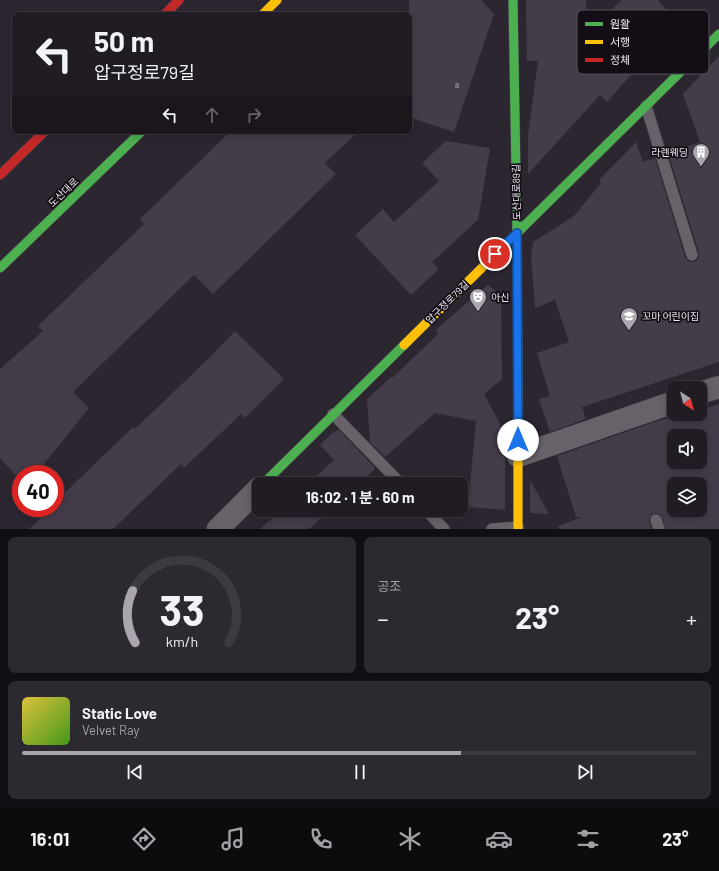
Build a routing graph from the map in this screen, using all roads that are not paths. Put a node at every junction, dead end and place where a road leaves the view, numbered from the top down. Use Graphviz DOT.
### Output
graph roads {
  1 [pos="179,0"];
  2 [pos="277,0"];
  3 [pos="513,0"];
  4 [pos="167,12"];
  5 [pos="265,12"];
  6 [pos="719,34"];
  7 [pos="709,44"];
  8 [pos="678,74"];
  9 [pos="646,106"];
  10 [pos="42,134"];
  11 [pos="139,134"];
  12 [pos="0,175"];
  13 [pos="517,233"];
  14 [pos="692,255"];
  15 [pos="0,268"];
  16 [pos="719,387"];
  17 [pos="707,391"];
  18 [pos="667,404"];
  19 [pos="333,414"];
  20 [pos="518,456"];
  21 [pos="270,477"];
  22 [pos="394,477"];
  23 [pos="252,495"];
  24 [pos="433,517"];
  25 [pos="220,528"];
  26 [pos="518,528"];
  27 [pos="444,529"];
  28 [pos="492,529"];
  1 -- 4 [label="street"];
  2 -- 5 [label="street"];
  3 -- 13 [label="street, 도산대로89길"];
  6 -- 7 [label="street, 압구정로79길"];
  8 -- 9 [label="street, 압구정로79길"];
  9 -- 13 [label="street, 압구정로79길"];
  9 -- 14 [label="lane"];
  10 -- 12 [label="street"];
  11 -- 15 [label="street, 도산대로"];
  13 -- 19 [label="street, 압구정로79길"];
  13 -- 20 [label="street, 도산대로89길"];
  16 -- 17 [label="street"];
  18 -- 20 [label="street"];
  19 -- 21 [label="street, 압구정로79길"];
  19 -- 22 [label="lane"];
  20 -- 26 [label="street, 도산대로89길"];
  23 -- 25 [label="street"];
  24 -- 27 [label="lane"];
  26 -- 28 [label="lane"];
}
